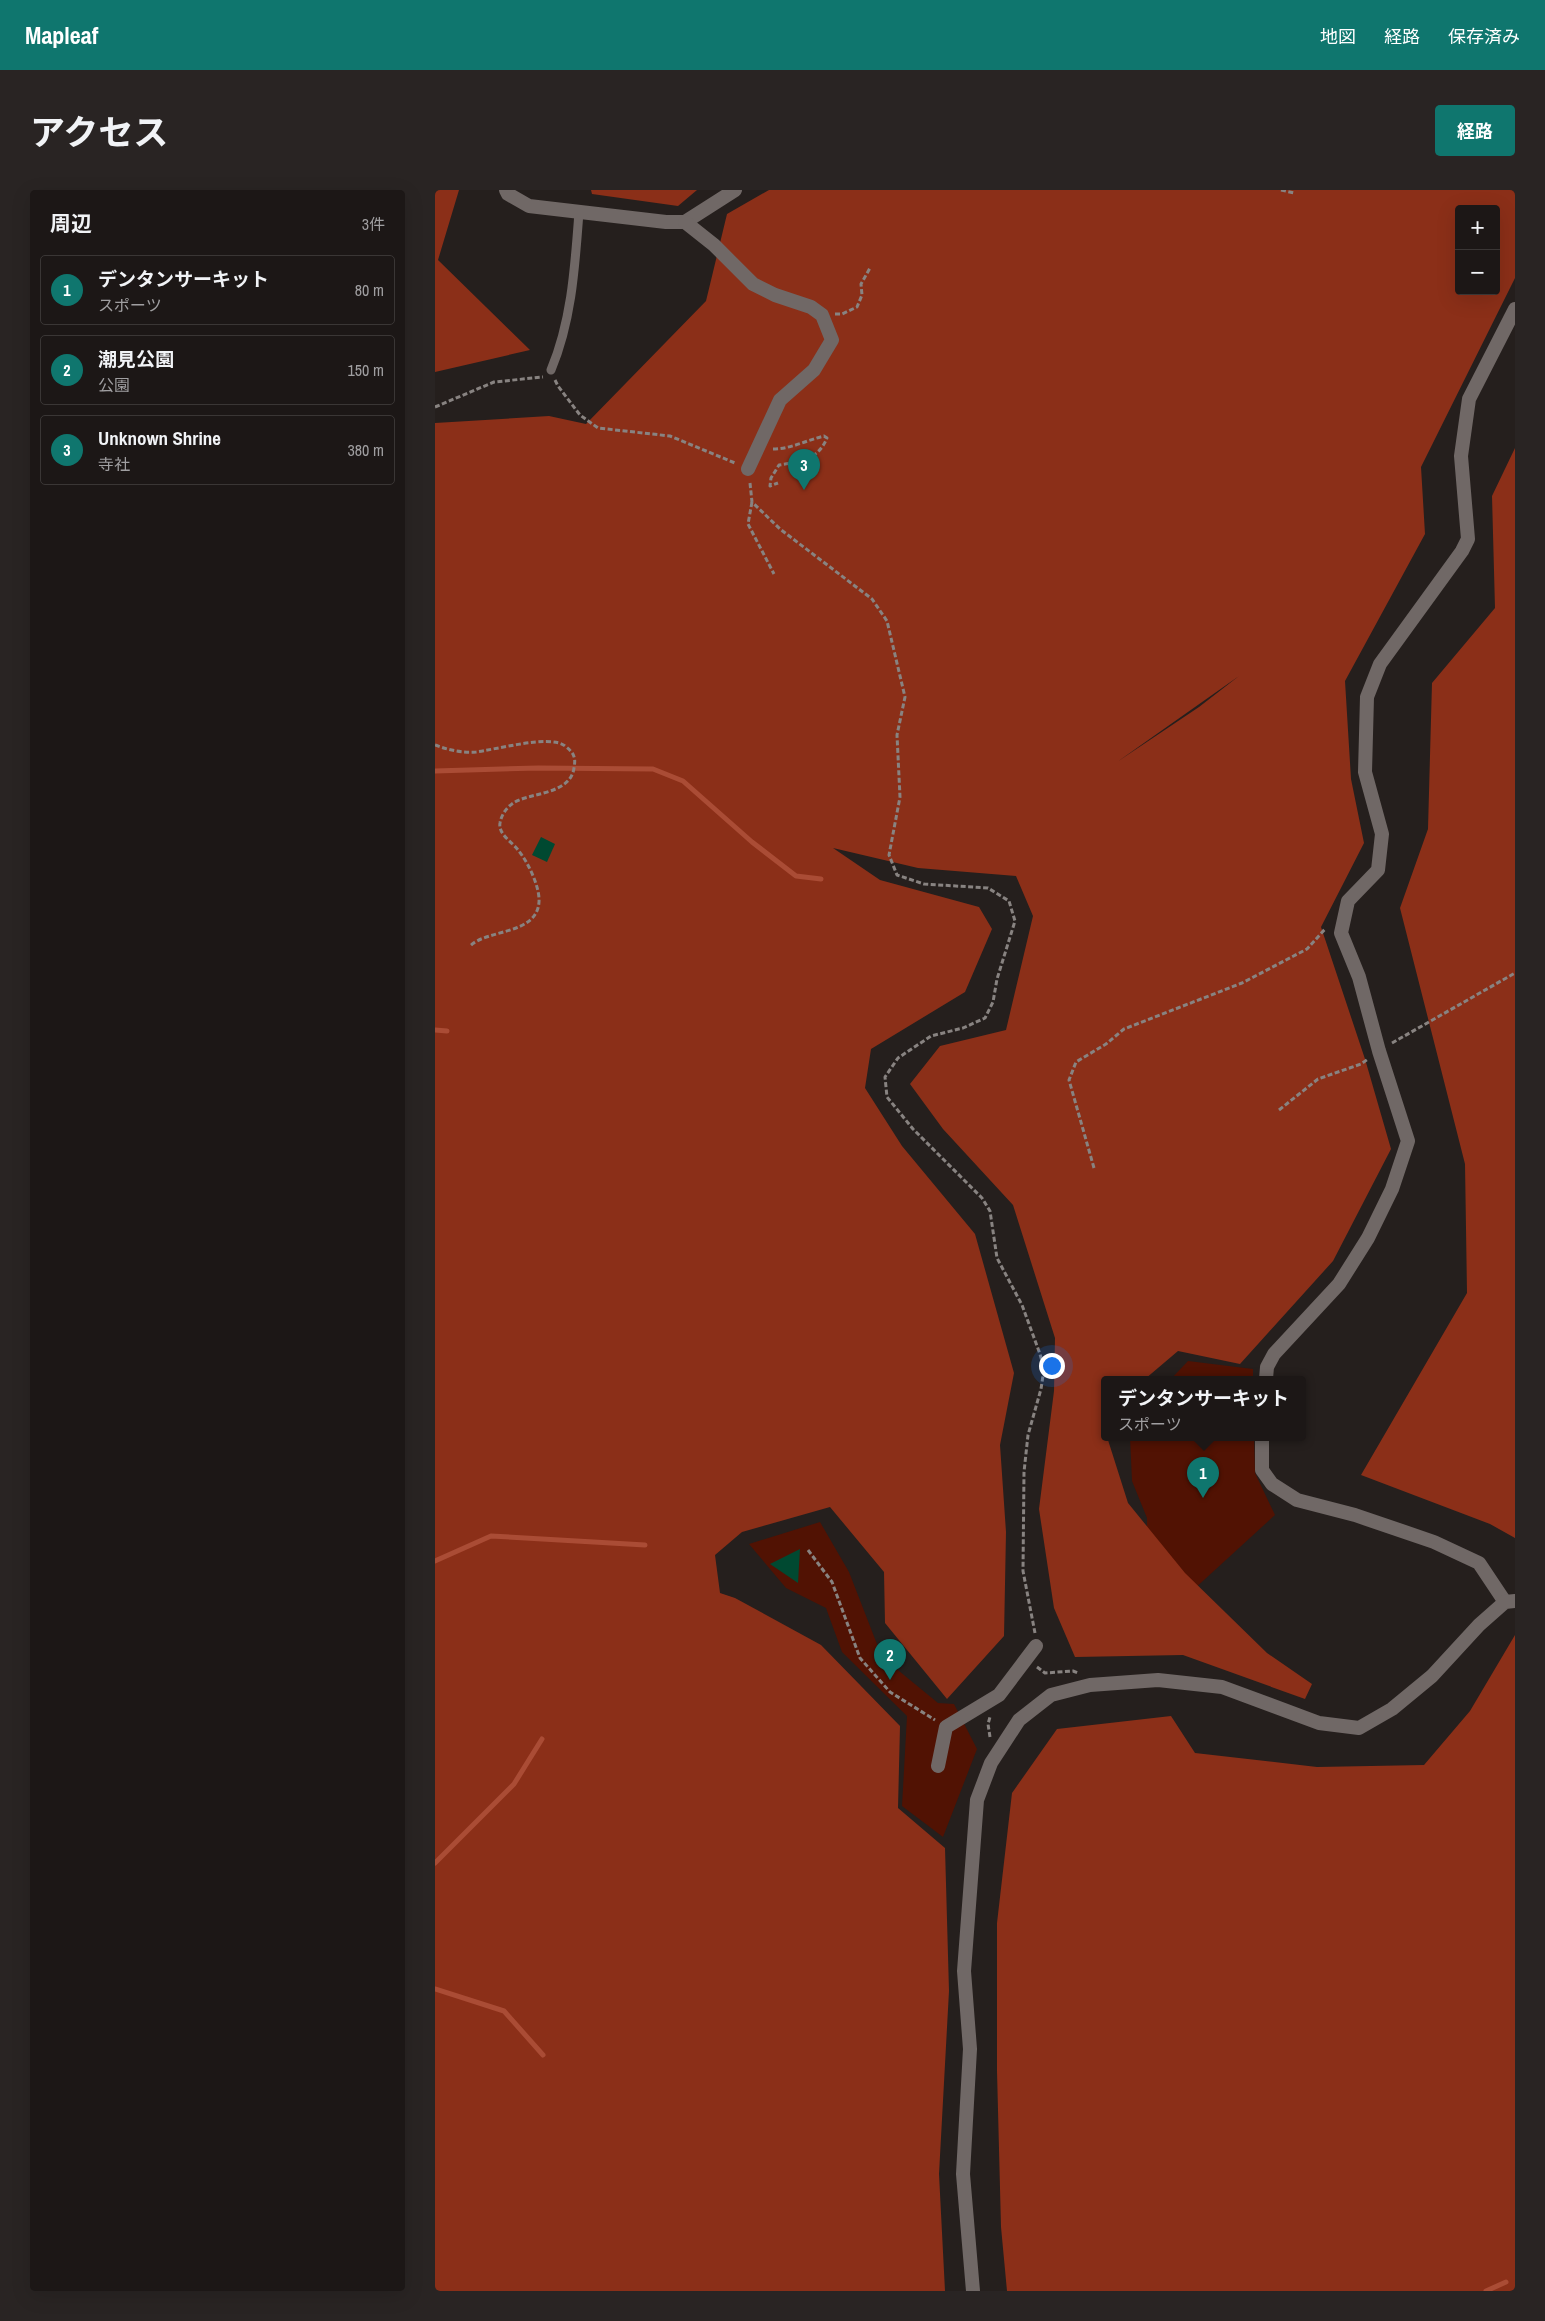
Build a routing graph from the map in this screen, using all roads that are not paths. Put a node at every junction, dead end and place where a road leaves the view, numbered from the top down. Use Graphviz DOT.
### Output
graph roads {
  1 [pos="506,190"];
  2 [pos="735,190"];
  3 [pos="579,212"];
  4 [pos="685,222"];
  5 [pos="1515,309"];
  6 [pos="551,370"];
  7 [pos="748,469"];
  8 [pos="1266,1376"];
  9 [pos="1262,1441"];
  10 [pos="1510,1602"];
  11 [pos="1036,1646"];
  12 [pos="938,1766"];
  13 [pos="973,2291"];
  1 -- 3 [label="street"];
  2 -- 4 [label="street"];
  3 -- 4 [label="street"];
  3 -- 6 [label="lane"];
  4 -- 7 [label="street"];
  5 -- 8 [label="street"];
  9 -- 10 [label="street"];
  10 -- 13 [label="street"];
  11 -- 12 [label="street"];
}
